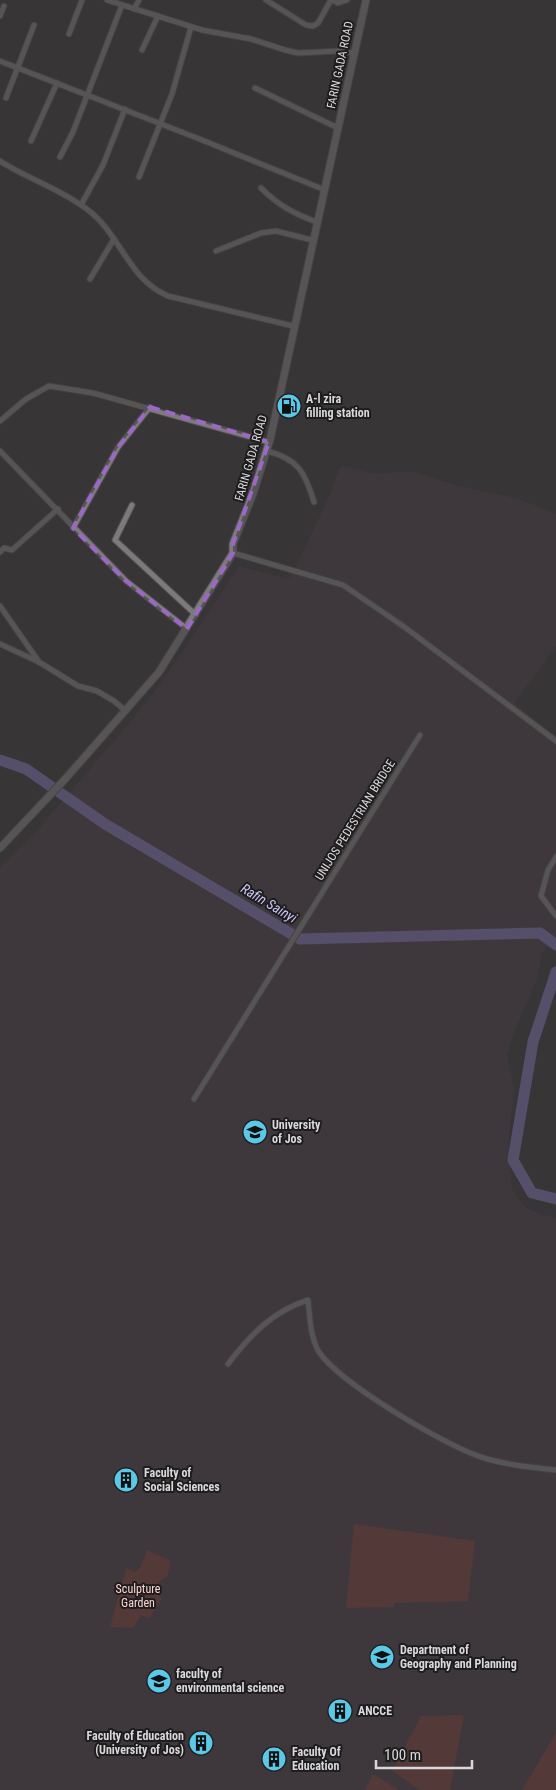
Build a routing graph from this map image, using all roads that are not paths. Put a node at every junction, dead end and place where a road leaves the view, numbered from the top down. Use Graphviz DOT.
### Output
graph roads {
  1 [pos="82,0"];
  2 [pos="107,0"];
  3 [pos="139,0"];
  4 [pos="266,0"];
  5 [pos="332,0"];
  6 [pos="347,0"];
  7 [pos="366,0"];
  8 [pos="122,5"];
  9 [pos="4,6"];
  10 [pos="134,9"];
  11 [pos="0,16"];
  12 [pos="158,16"];
  13 [pos="34,25"];
  14 [pos="191,27"];
  15 [pos="69,34"];
  16 [pos="142,50"];
  17 [pos="354,53"];
  18 [pos="0,62"];
  19 [pos="18,68"];
  20 [pos="57,83"];
  21 [pos="255,88"];
  22 [pos="88,95"];
  23 [pos="6,98"];
  24 [pos="125,109"];
  25 [pos="161,125"];
  26 [pos="338,128"];
  27 [pos="31,141"];
  28 [pos="60,157"];
  29 [pos="0,161"];
  30 [pos="139,177"];
  31 [pos="261,188"];
  32 [pos="324,190"];
  33 [pos="81,205"];
  34 [pos="317,222"];
  35 [pos="114,239"];
  36 [pos="312,240"];
  37 [pos="216,251"];
  38 [pos="90,279"];
  39 [pos="293,326"];
  40 [pos="150,408"];
  41 [pos="0,421"];
  42 [pos="269,442"];
  43 [pos="0,451"];
  44 [pos="266,451"];
  45 [pos="314,502"];
  46 [pos="132,505"];
  47 [pos="58,509"];
  48 [pos="73,528"];
  49 [pos="0,552"];
  50 [pos="233,554"];
  51 [pos="0,606"];
  52 [pos="196,615"];
  53 [pos="187,629"];
  54 [pos="0,644"];
  55 [pos="39,662"];
  56 [pos="126,712"];
  57 [pos="420,735"];
  58 [pos="556,741"];
  59 [pos="0,848"];
  60 [pos="556,857"];
  61 [pos="556,916"];
  62 [pos="194,1098"];
  63 [pos="228,1364"];
  64 [pos="556,1470"];
  1 -- 15 [label="street"];
  2 -- 8 [label="street"];
  3 -- 10 [label="street"];
  4 -- 5 [label="street"];
  5 -- 6 [label="street"];
  7 -- 17 [label="main road, FARIN GADA ROAD"];
  8 -- 10 [label="street"];
  8 -- 22 [label="street"];
  9 -- 11 [label="street"];
  10 -- 12 [label="street"];
  12 -- 14 [label="street"];
  12 -- 16 [label="street"];
  13 -- 19 [label="street"];
  14 -- 17 [label="street"];
  14 -- 25 [label="street"];
  17 -- 26 [label="main road, FARIN GADA ROAD"];
  18 -- 19 [label="street"];
  19 -- 20 [label="street"];
  19 -- 23 [label="street"];
  20 -- 22 [label="street"];
  20 -- 27 [label="street"];
  21 -- 26 [label="street"];
  22 -- 24 [label="street"];
  22 -- 28 [label="street"];
  24 -- 25 [label="street"];
  24 -- 33 [label="street"];
  25 -- 30 [label="street"];
  25 -- 32 [label="street"];
  26 -- 32 [label="main road, FARIN GADA ROAD"];
  29 -- 33 [label="street"];
  31 -- 34 [label="street"];
  32 -- 34 [label="main road, FARIN GADA ROAD"];
  33 -- 35 [label="street"];
  34 -- 36 [label="main road, FARIN GADA ROAD"];
  35 -- 38 [label="street"];
  35 -- 39 [label="street"];
  36 -- 37 [label="street"];
  36 -- 39 [label="main road, FARIN GADA ROAD"];
  39 -- 42 [label="main road, FARIN GADA ROAD"];
  40 -- 41 [label="street"];
  40 -- 42 [label="street"];
  40 -- 48 [label="street"];
  42 -- 44 [label="main road, FARIN GADA ROAD"];
  43 -- 47 [label="street"];
  44 -- 45 [label="street"];
  44 -- 50 [label="main road, FARIN GADA ROAD"];
  46 -- 52 [label="street"];
  47 -- 48 [label="street"];
  47 -- 49 [label="street"];
  48 -- 53 [label="street"];
  50 -- 52 [label="main road, FARIN GADA ROAD"];
  50 -- 58 [label="street"];
  51 -- 55 [label="street"];
  52 -- 53 [label="main road, FARIN GADA ROAD"];
  53 -- 56 [label="main road, FARIN GADA ROAD"];
  54 -- 55 [label="street"];
  55 -- 56 [label="street"];
  56 -- 59 [label="main road, FARIN GADA ROAD"];
  57 -- 62 [label="street, UNIJOS PEDESTRIAN BRIDGE"];
  60 -- 61 [label="street"];
  63 -- 64 [label="street"];
}
